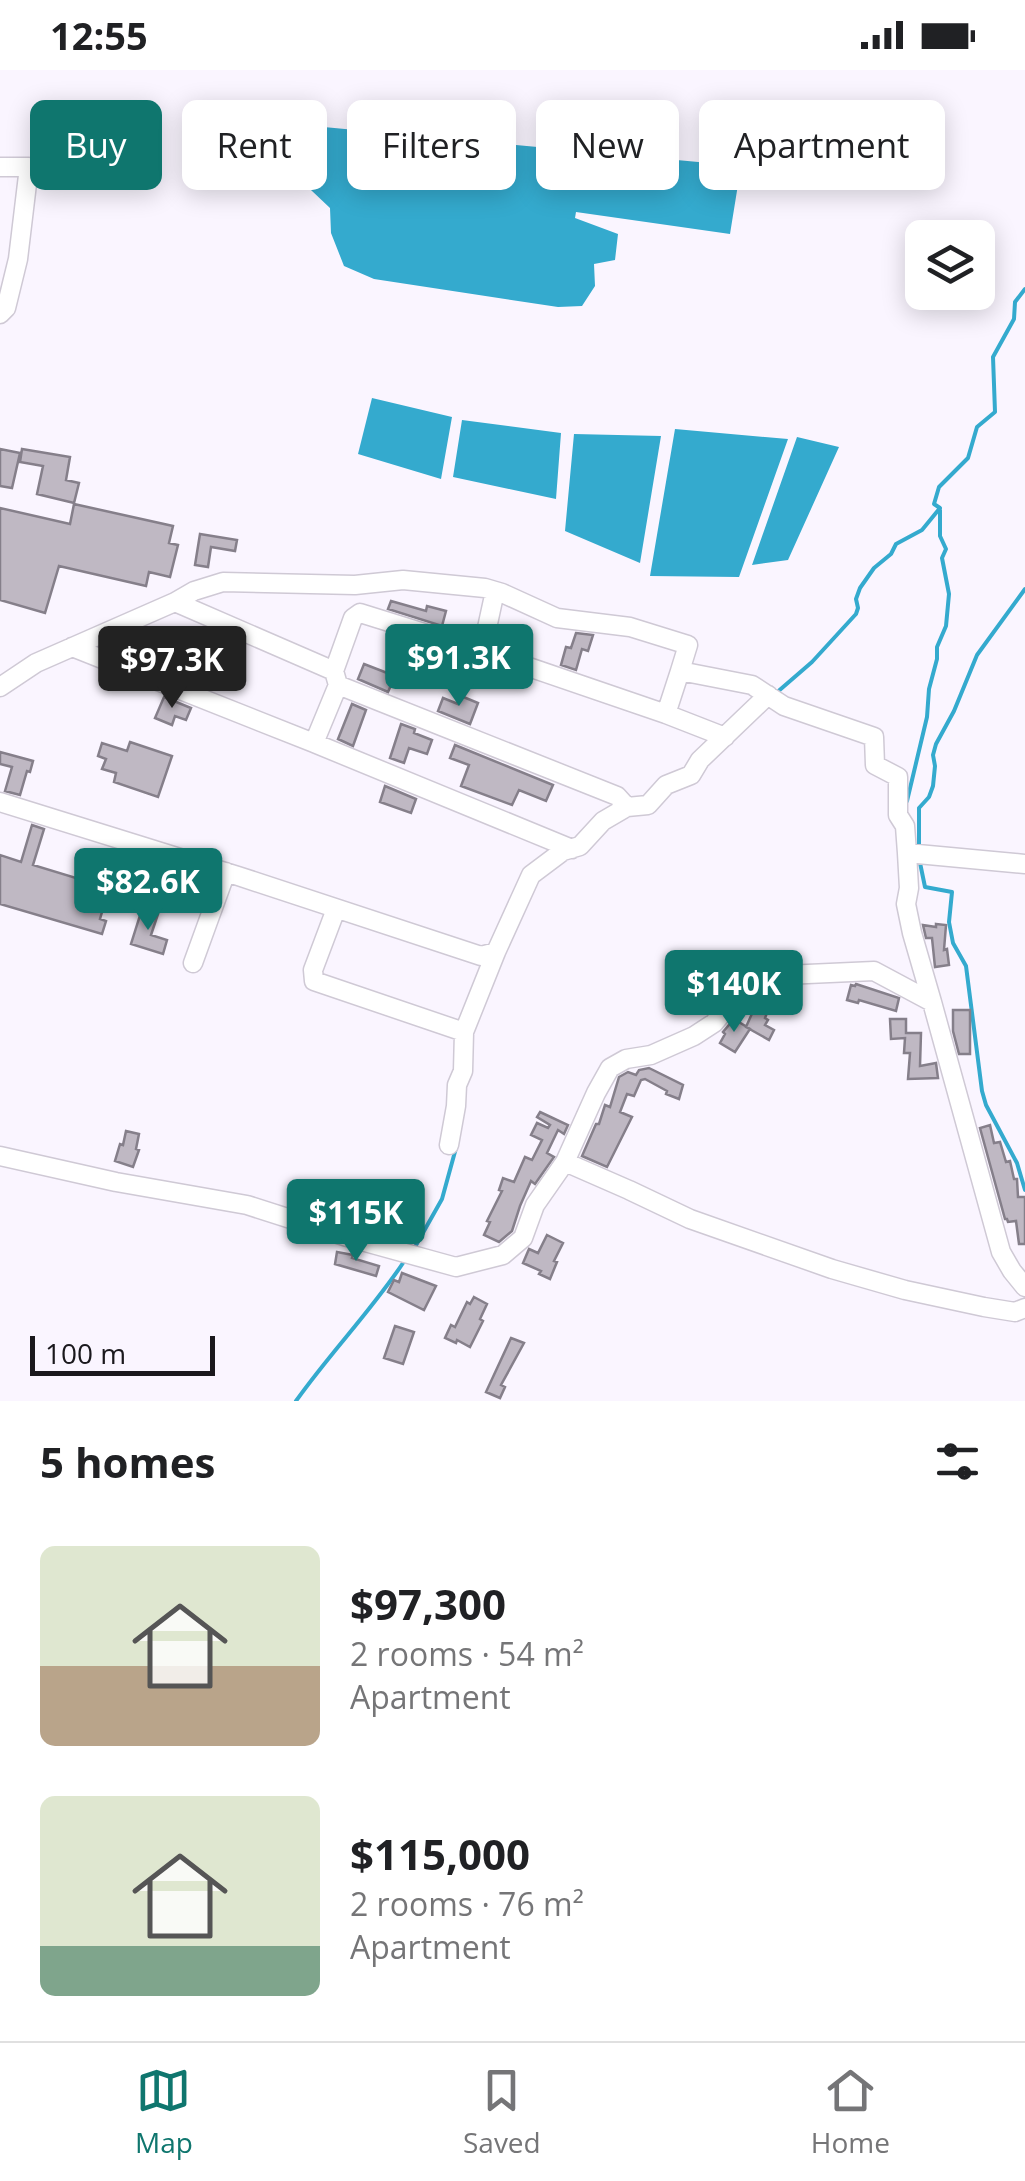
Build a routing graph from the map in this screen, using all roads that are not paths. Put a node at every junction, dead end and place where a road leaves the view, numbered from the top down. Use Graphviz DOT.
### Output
graph roads {
  1 [pos="0,167"];
  2 [pos="0,314"];
  3 [pos="496,591"];
  4 [pos="175,602"];
  5 [pos="72,647"];
  6 [pos="482,650"];
  7 [pos="680,671"];
  8 [pos="336,678"];
  9 [pos="0,686"];
  10 [pos="768,696"];
  11 [pos="666,714"];
  12 [pos="725,736"];
  13 [pos="314,743"];
  14 [pos="0,802"];
  15 [pos="626,807"];
  16 [pos="572,849"];
  17 [pos="915,854"];
  18 [pos="1025,864"];
  19 [pos="226,872"];
  20 [pos="336,909"];
  21 [pos="496,952"];
  22 [pos="194,964"];
  23 [pos="932,1002"];
  24 [pos="464,1032"];
  25 [pos="449,1145"];
  26 [pos="0,1156"];
  27 [pos="565,1162"];
  28 [pos="1025,1287"];
  29 [pos="1025,1308"];
  1 -- 2 [label="street"];
  3 -- 4 [label="street"];
  3 -- 6 [label="street"];
  3 -- 7 [label="street"];
  4 -- 5 [label="street"];
  4 -- 8 [label="street"];
  5 -- 9 [label="street"];
  5 -- 13 [label="street"];
  6 -- 8 [label="street"];
  6 -- 11 [label="street"];
  7 -- 10 [label="street"];
  7 -- 11 [label="street"];
  8 -- 13 [label="street"];
  8 -- 15 [label="street"];
  10 -- 12 [label="street"];
  10 -- 17 [label="street"];
  11 -- 12 [label="street"];
  12 -- 15 [label="street"];
  13 -- 16 [label="street"];
  14 -- 19 [label="street"];
  15 -- 16 [label="street"];
  16 -- 21 [label="street"];
  17 -- 18 [label="street"];
  17 -- 23 [label="street"];
  19 -- 20 [label="street"];
  19 -- 22 [label="street"];
  20 -- 21 [label="street"];
  20 -- 24 [label="street"];
  21 -- 24 [label="street"];
  23 -- 27 [label="street"];
  23 -- 28 [label="street"];
  24 -- 25 [label="street"];
  26 -- 27 [label="street"];
  27 -- 29 [label="street"];
}
